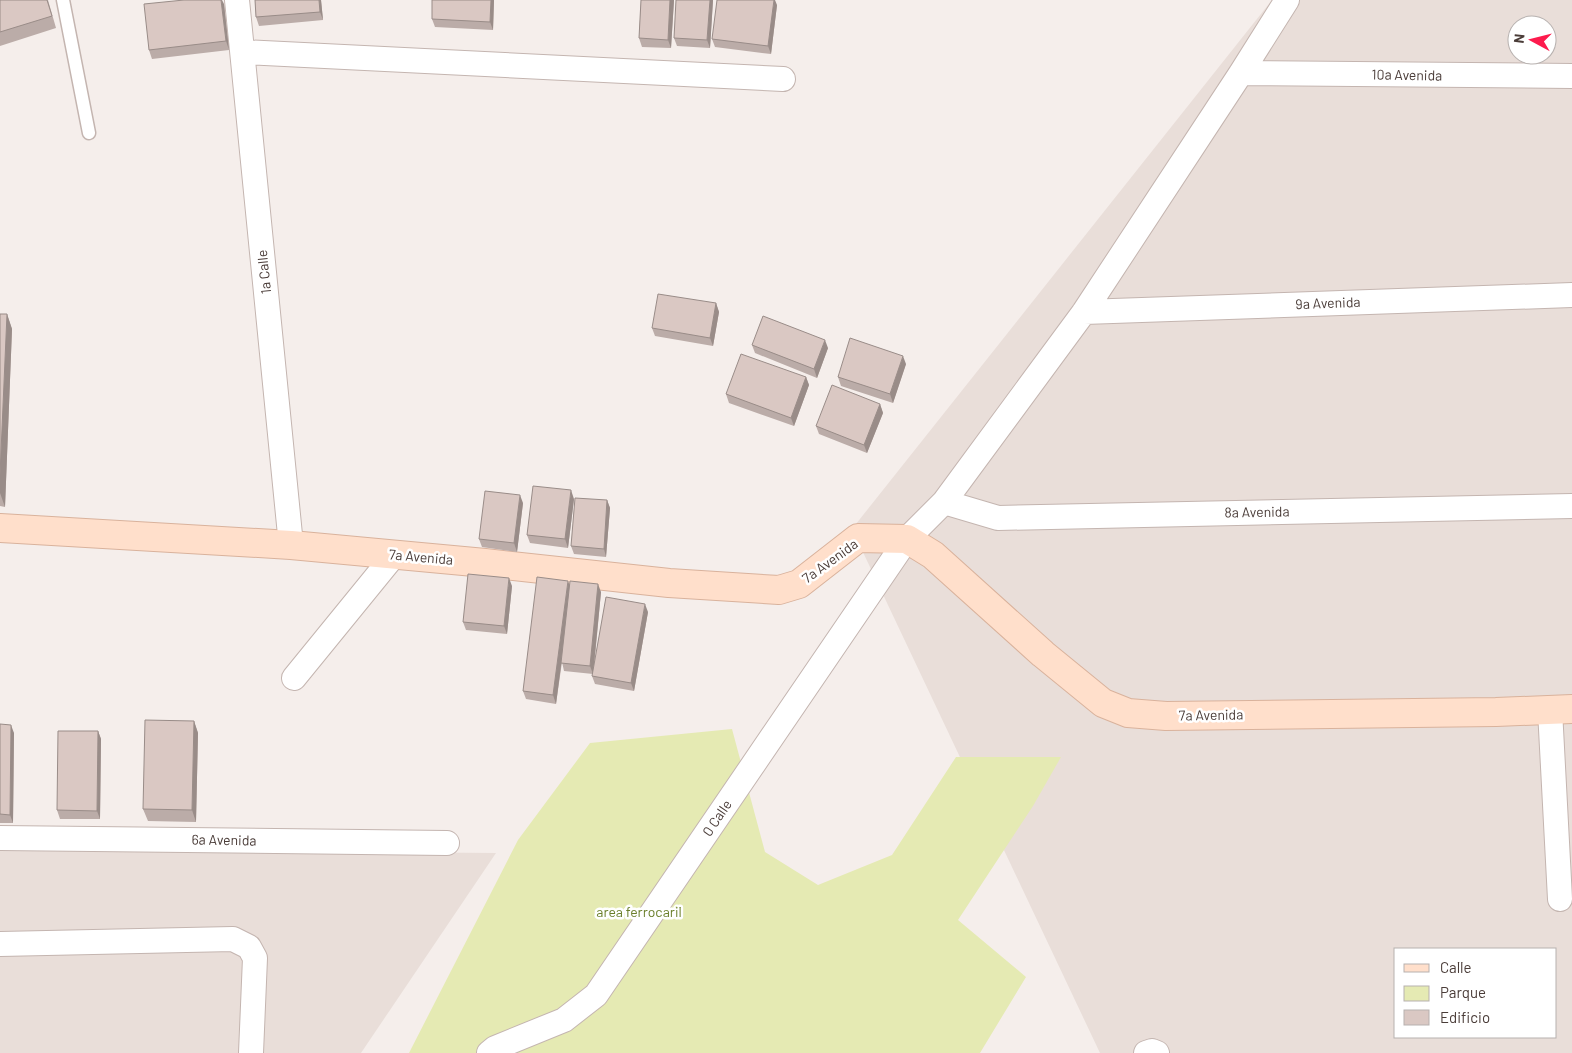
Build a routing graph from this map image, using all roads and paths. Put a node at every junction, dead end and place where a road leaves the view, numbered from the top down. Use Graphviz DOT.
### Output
graph roads {
  1 [pos="62,0"];
  2 [pos="237,0"];
  3 [pos="1287,0"];
  4 [pos="243,52"];
  5 [pos="1241,73"];
  6 [pos="1572,76"];
  7 [pos="783,80"];
  8 [pos="89,133"];
  9 [pos="1572,295"];
  10 [pos="1084,312"];
  11 [pos="944,502"];
  12 [pos="1572,506"];
  13 [pos="0,528"];
  14 [pos="907,539"];
  15 [pos="291,545"];
  16 [pos="395,554"];
  17 [pos="294,678"];
  18 [pos="1561,709"];
  19 [pos="0,838"];
  20 [pos="447,843"];
  21 [pos="1560,898"];
  22 [pos="0,944"];
  23 [pos="251,1053"];
  24 [pos="489,1053"];
  25 [pos="1146,1053"];
  26 [pos="1157,1053"];
  1 -- 8 [label="lane"];
  2 -- 4 [label="street, 1a Calle"];
  3 -- 5 [label="street, 0 Calle"];
  4 -- 7 [label="street"];
  4 -- 15 [label="street, 1a Calle"];
  5 -- 6 [label="street, 10a Avenida"];
  5 -- 10 [label="street, 0 Calle"];
  9 -- 10 [label="street, 9a Avenida"];
  10 -- 11 [label="street, 0 Calle"];
  11 -- 12 [label="street, 8a Avenida"];
  11 -- 14 [label="street, 0 Calle"];
  13 -- 15 [label="street, 7a Avenida"];
  14 -- 16 [label="street, 7a Avenida"];
  14 -- 18 [label="street, 7a Avenida"];
  14 -- 24 [label="street, 0 Calle"];
  15 -- 16 [label="street, 7a Avenida"];
  16 -- 17 [label="street"];
  18 -- 21 [label="street"];
  19 -- 20 [label="street, 6a Avenida"];
  22 -- 23 [label="street"];
  25 -- 26 [label="street"];
}
